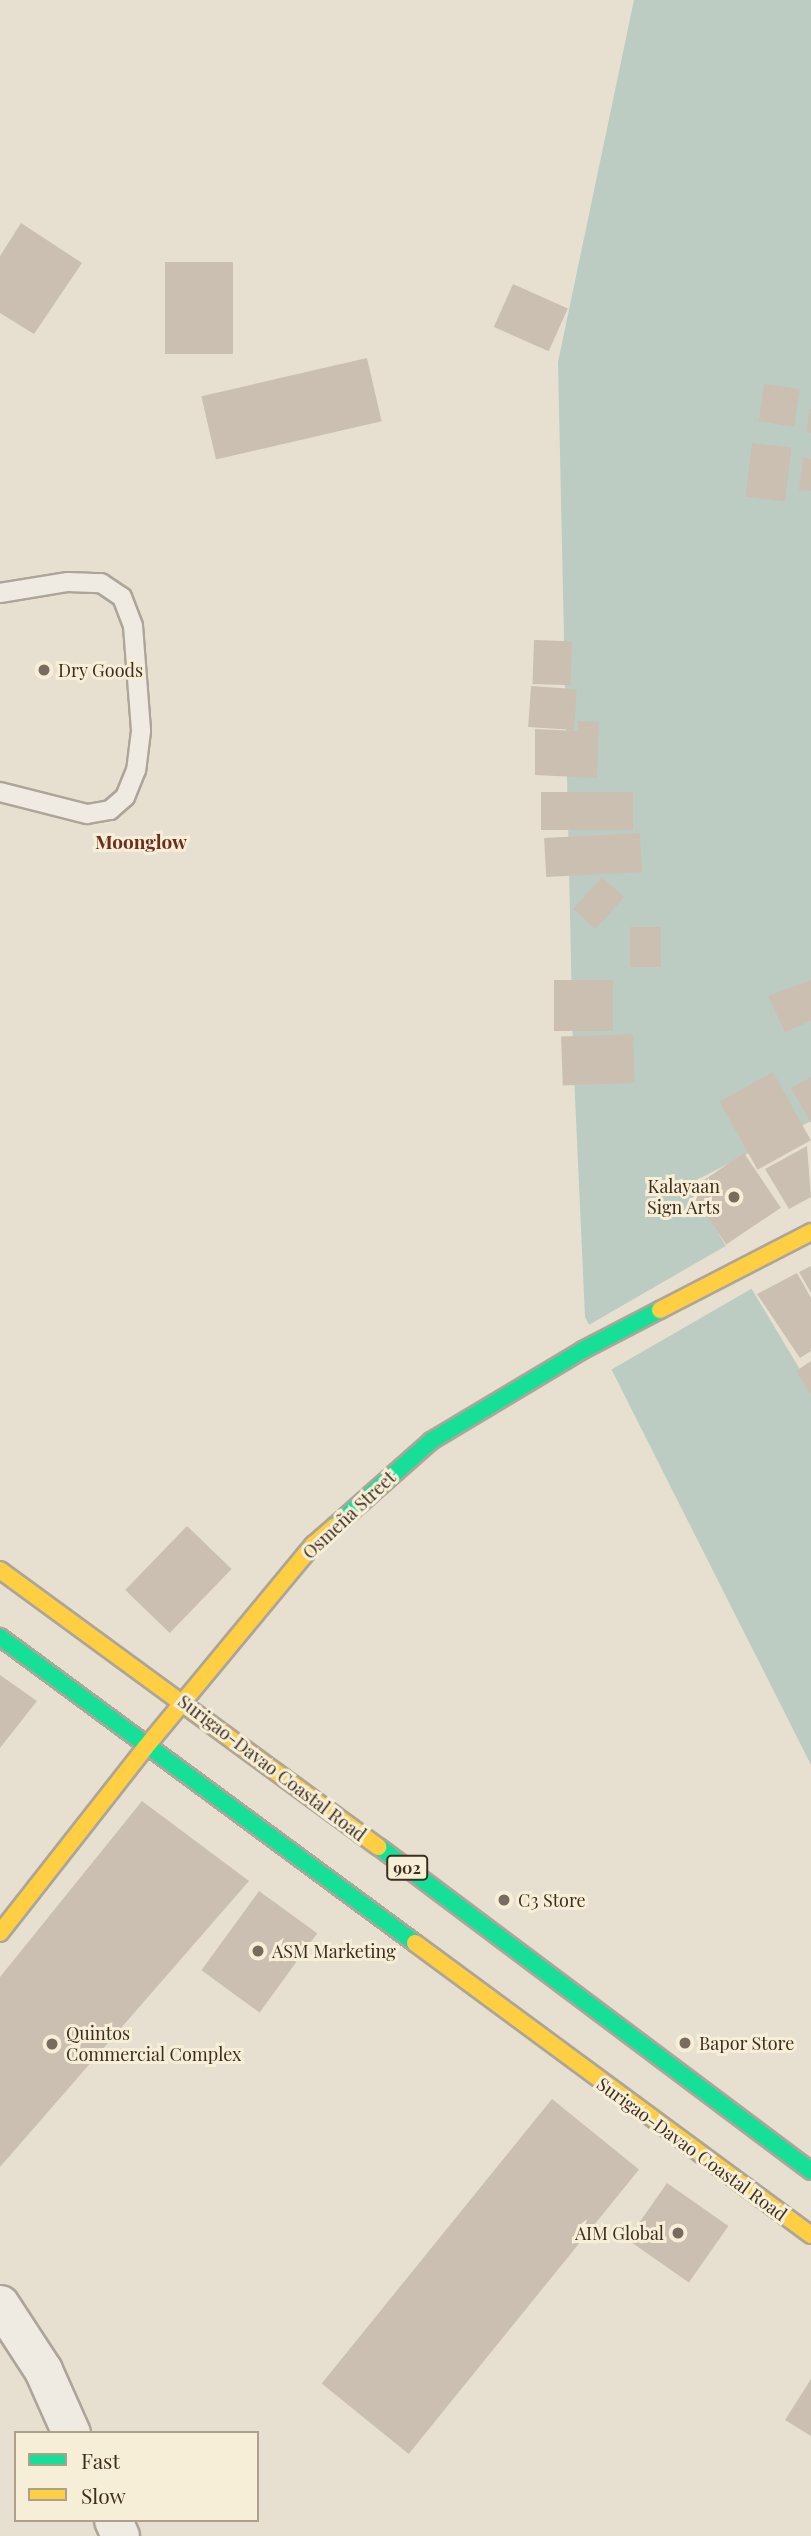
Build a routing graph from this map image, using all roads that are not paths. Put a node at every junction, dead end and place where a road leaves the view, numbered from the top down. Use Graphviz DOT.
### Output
graph roads {
  1 [pos="0,593"];
  2 [pos="0,792"];
  3 [pos="811,1231"];
  4 [pos="0,1570"];
  5 [pos="0,1637"];
  6 [pos="183,1702"];
  7 [pos="145,1748"];
  8 [pos="0,1933"];
  9 [pos="811,2171"];
  10 [pos="811,2235"];
  11 [pos="0,2304"];
  12 [pos="70,2431"];
  1 -- 2 [label="lane"];
  3 -- 6 [label="main road, Osmeña Street"];
  4 -- 6 [label="main road, Surigao-Davao Coastal Road / 902"];
  5 -- 7 [label="main road, Surigao-Davao Coastal Road"];
  6 -- 7 [label="main road, Osmeña Street"];
  6 -- 9 [label="main road, Surigao-Davao Coastal Road / 902"];
  7 -- 8 [label="main road, Osmeña Street"];
  7 -- 10 [label="main road, Surigao-Davao Coastal Road"];
  11 -- 12 [label="street"];
}
